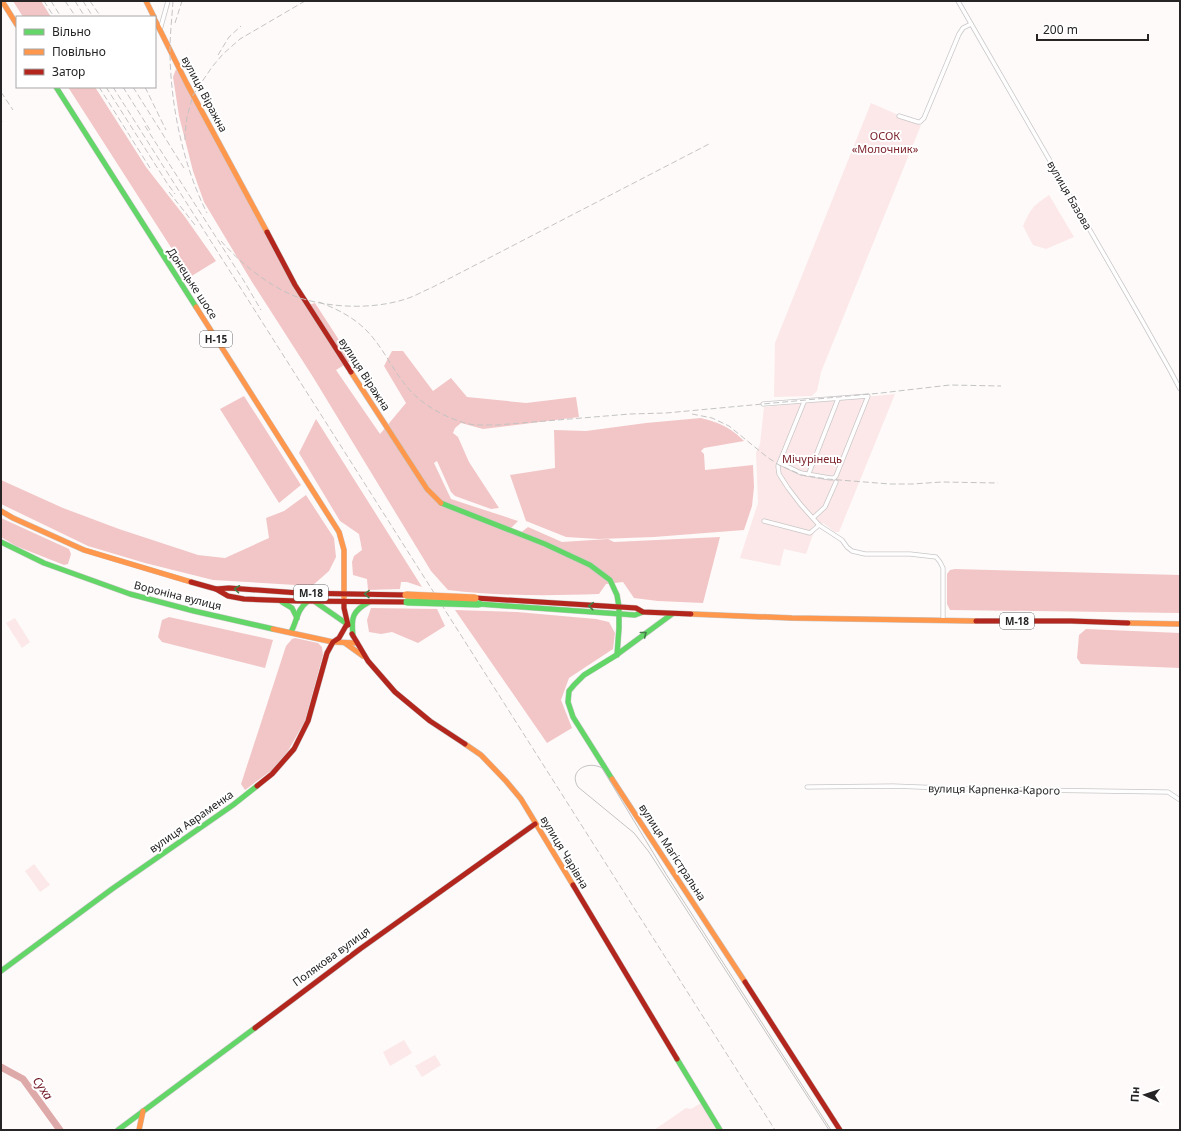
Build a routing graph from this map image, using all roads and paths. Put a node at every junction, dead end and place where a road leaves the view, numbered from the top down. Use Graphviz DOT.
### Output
graph roads {
  1 [pos="2,1"];
  2 [pos="146,1"];
  3 [pos="168,1"];
  4 [pos="958,1"];
  5 [pos="154,16"];
  6 [pos="156,22"];
  7 [pos="16,23"];
  8 [pos="971,24"];
  9 [pos="160,30"];
  10 [pos="57,88"];
  11 [pos="899,116"];
  12 [pos="1180,389"];
  13 [pos="838,398"];
  14 [pos="804,402"];
  15 [pos="763,404"];
  16 [pos="780,463"];
  17 [pos="810,473"];
  18 [pos="836,482"];
  19 [pos="1,511"];
  20 [pos="813,518"];
  21 [pos="764,521"];
  22 [pos="819,525"];
  23 [pos="1,542"];
  24 [pos="216,589"];
  25 [pos="344,598"];
  26 [pos="406,599"];
  27 [pos="277,601"];
  28 [pos="311,601"];
  29 [pos="370,602"];
  30 [pos="619,611"];
  31 [pos="672,614"];
  32 [pos="297,618"];
  33 [pos="943,620"];
  34 [pos="347,624"];
  35 [pos="1180,624"];
  36 [pos="291,632"];
  37 [pos="355,639"];
  38 [pos="333,642"];
  39 [pos="345,643"];
  40 [pos="617,655"];
  41 [pos="368,661"];
  42 [pos="807,787"];
  43 [pos="1180,800"];
  44 [pos="535,824"];
  45 [pos="1,970"];
  46 [pos="143,1111"];
  47 [pos="118,1130"];
  48 [pos="139,1130"];
  49 [pos="720,1130"];
  50 [pos="840,1130"];
  1 -- 7 [label="main road"];
  2 -- 5 [label="main road"];
  3 -- 9 [label="street"];
  4 -- 8 [label="street, вулиця Базова"];
  6 -- 9 [label="main road, вулиця Віражна"];
  8 -- 11 [label="street"];
  8 -- 12 [label="street, вулиця Базова"];
  9 -- 30 [label="main road, вулиця Віражна"];
  10 -- 25 [label="main road, Донецьке шосе / Н-15"];
  13 -- 14 [label="street"];
  13 -- 16 [label="street"];
  13 -- 17 [label="street"];
  14 -- 15 [label="street"];
  14 -- 16 [label="street"];
  16 -- 20 [label="street"];
  18 -- 20 [label="street"];
  19 -- 24 [label="main road, М-18"];
  20 -- 22 [label="street"];
  21 -- 22 [label="street"];
  22 -- 33 [label="street"];
  23 -- 36 [label="main road, Вороніна вулиця"];
  25 -- 24 [label="main road, М-18, one-way"];
  24 -- 27 [label="main road, М-18"];
  26 -- 25 [label="main road, М-18, one-way"];
  25 -- 28 [label="main road, М-18"];
  25 -- 29 [label="main road, М-18"];
  25 -- 34 [label="main road, Донецьке шосе"];
  26 -- 29 [label="main road, М-18"];
  26 -- 30 [label="main road, М-18, bridge"];
  27 -- 28 [label="main road, М-18"];
  27 -- 32 [label="main road"];
  28 -- 32 [label="main road"];
  28 -- 34 [label="main road"];
  29 -- 37 [label="main road"];
  30 -- 31 [label="main road, М-18"];
  30 -- 40 [label="main road, вулиця Віражна"];
  31 -- 33 [label="main road, М-18"];
  40 -- 31 [label="main road, вулиця Магістральна, one-way"];
  32 -- 36 [label="main road"];
  33 -- 35 [label="main road, М-18"];
  34 -- 37 [label="main road, вулиця Чарівна"];
  34 -- 38 [label="main road, вулиця Авраменка"];
  36 -- 38 [label="main road, Вороніна вулиця"];
  37 -- 39 [label="main road, Вороніна вулиця"];
  37 -- 41 [label="main road, вулиця Чарівна"];
  38 -- 39 [label="main road, Вороніна вулиця"];
  38 -- 45 [label="main road, вулиця Авраменка"];
  39 -- 41 [label="main road"];
  40 -- 50 [label="main road, вулиця Магістральна"];
  41 -- 44 [label="main road, вулиця Чарівна"];
  42 -- 43 [label="street, вулиця Карпенка-Карого"];
  44 -- 46 [label="main road, Полякова вулиця"];
  44 -- 49 [label="main road, вулиця Чарівна"];
  46 -- 47 [label="main road, Полякова вулиця"];
  46 -- 48 [label="main road"];
}
